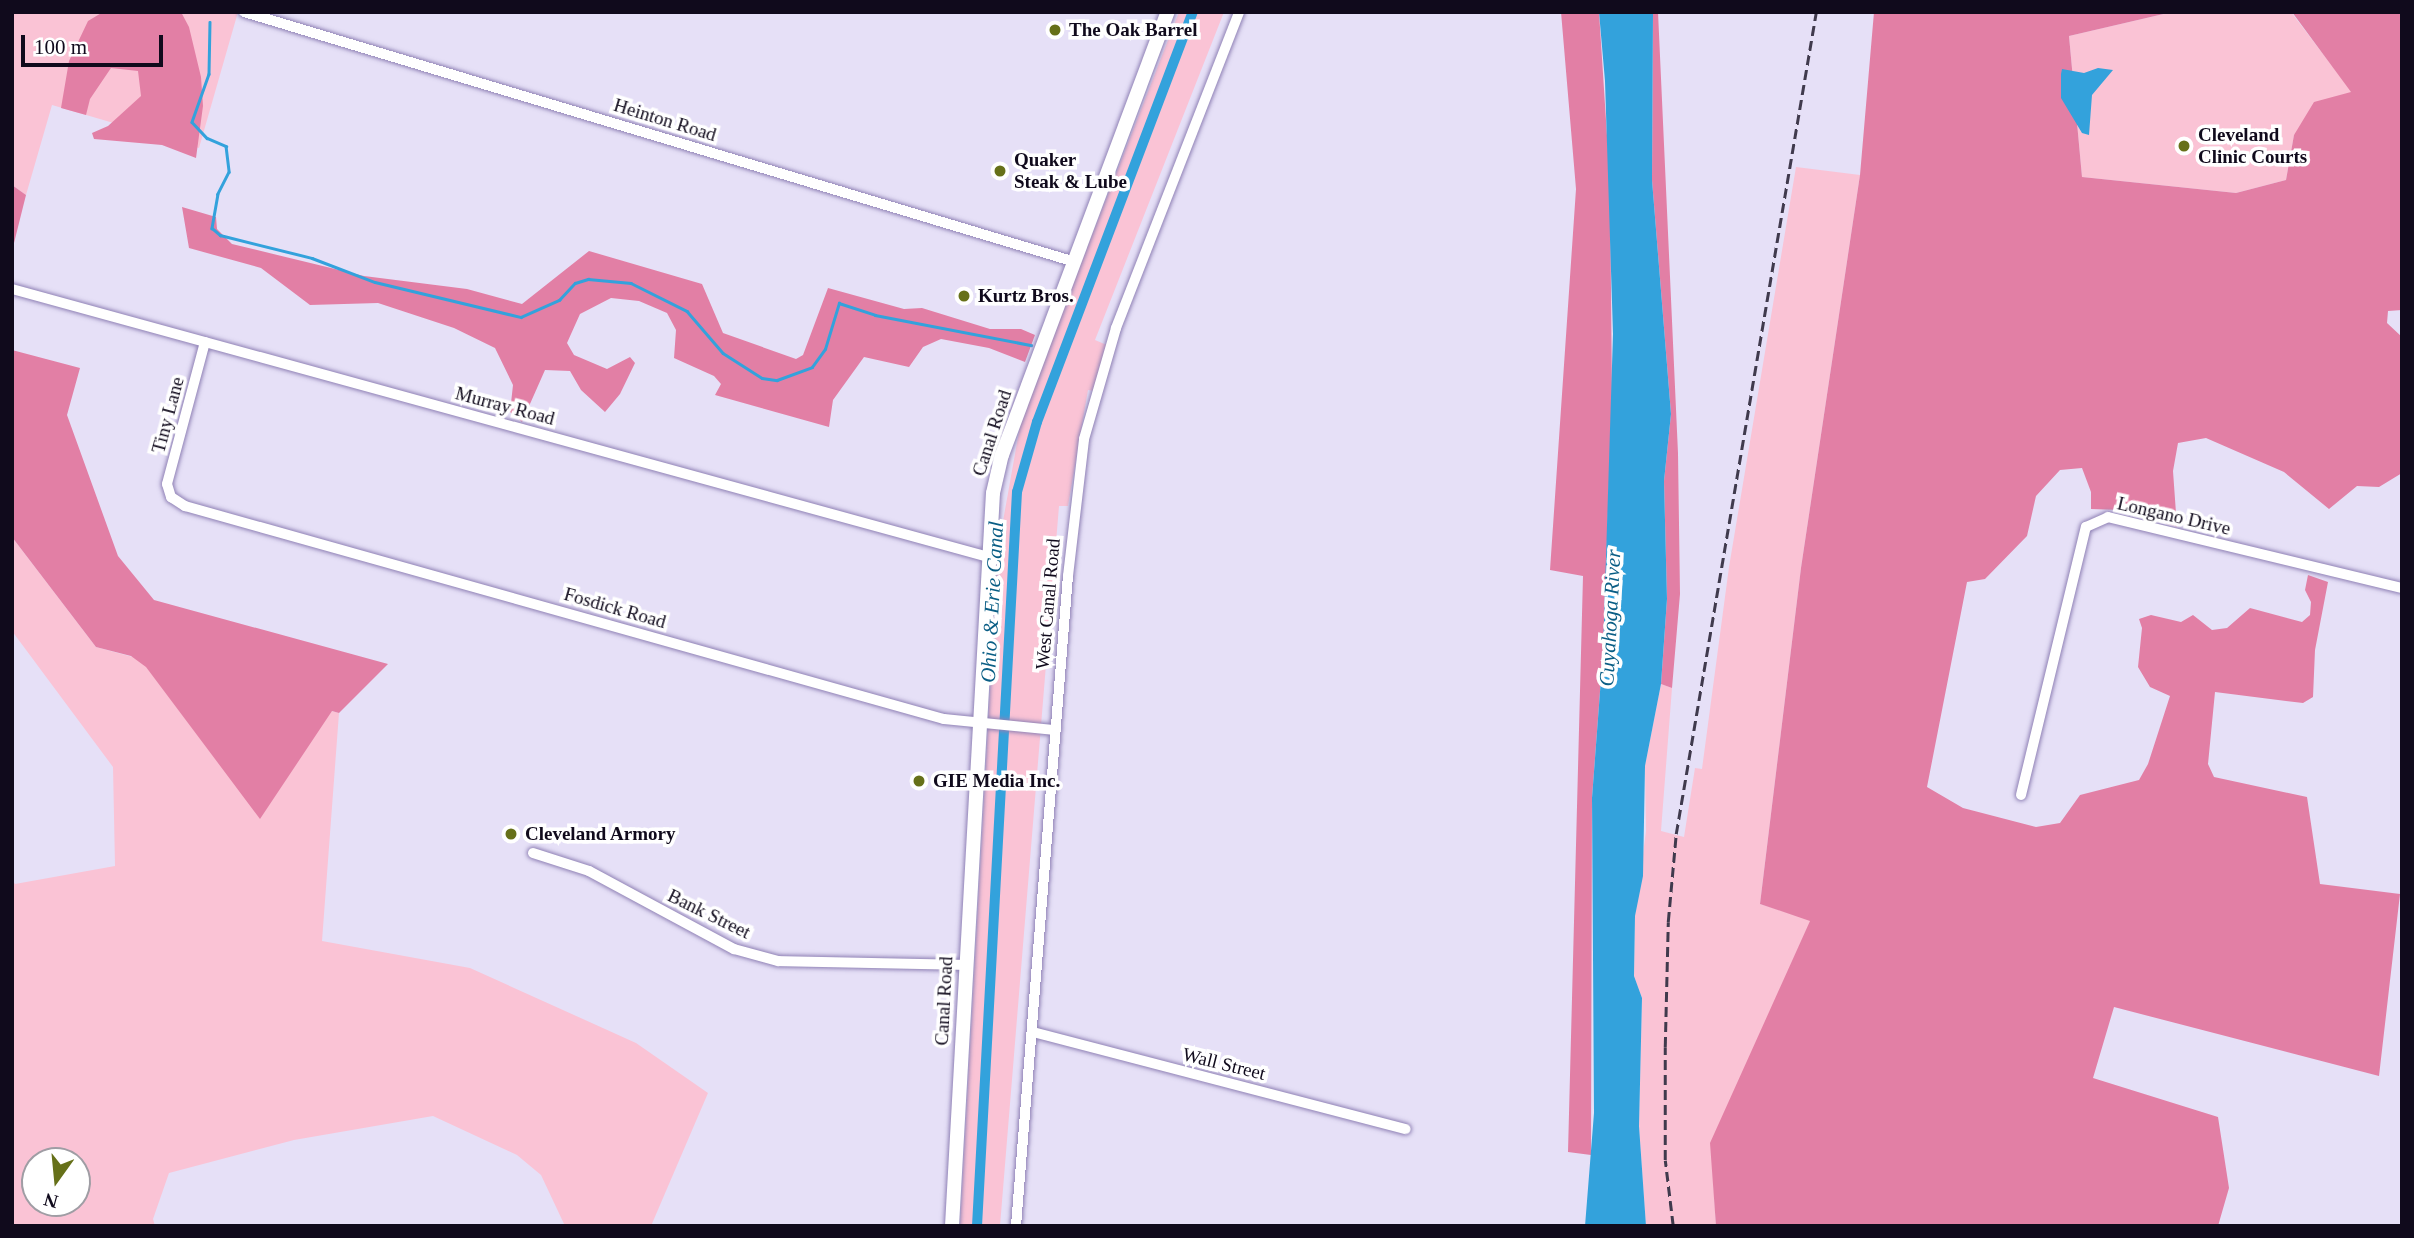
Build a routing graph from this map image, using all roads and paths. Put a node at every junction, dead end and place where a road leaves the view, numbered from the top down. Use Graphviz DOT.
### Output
graph roads {
  1 [pos="244,12"];
  2 [pos="1168,12"];
  3 [pos="1239,12"];
  4 [pos="1075,261"];
  5 [pos="12,289"];
  6 [pos="205,342"];
  7 [pos="171,497"];
  8 [pos="988,557"];
  9 [pos="2402,588"];
  10 [pos="986,726"];
  11 [pos="1055,730"];
  12 [pos="2021,795"];
  13 [pos="533,853"];
  14 [pos="965,965"];
  15 [pos="1033,1032"];
  16 [pos="1406,1129"];
  17 [pos="953,1226"];
  18 [pos="1016,1226"];
  1 -- 4 [label="street, Heinton Road"];
  2 -- 4 [label="main road, Canal Road"];
  3 -- 11 [label="street, West Canal Road"];
  4 -- 8 [label="main road, Canal Road"];
  5 -- 6 [label="street, Murray Road"];
  6 -- 7 [label="street, Tiny Lane"];
  6 -- 8 [label="street, Murray Road"];
  7 -- 10 [label="street, Fosdick Road"];
  8 -- 10 [label="main road, Canal Road"];
  9 -- 12 [label="street, Longano Drive"];
  10 -- 11 [label="street, Fosdick Road"];
  10 -- 14 [label="main road, Canal Road"];
  11 -- 15 [label="street, West Canal Road"];
  13 -- 14 [label="street, Bank Street"];
  14 -- 17 [label="main road, Canal Road"];
  15 -- 16 [label="street, Wall Street"];
  15 -- 18 [label="street, West Canal Road"];
}
